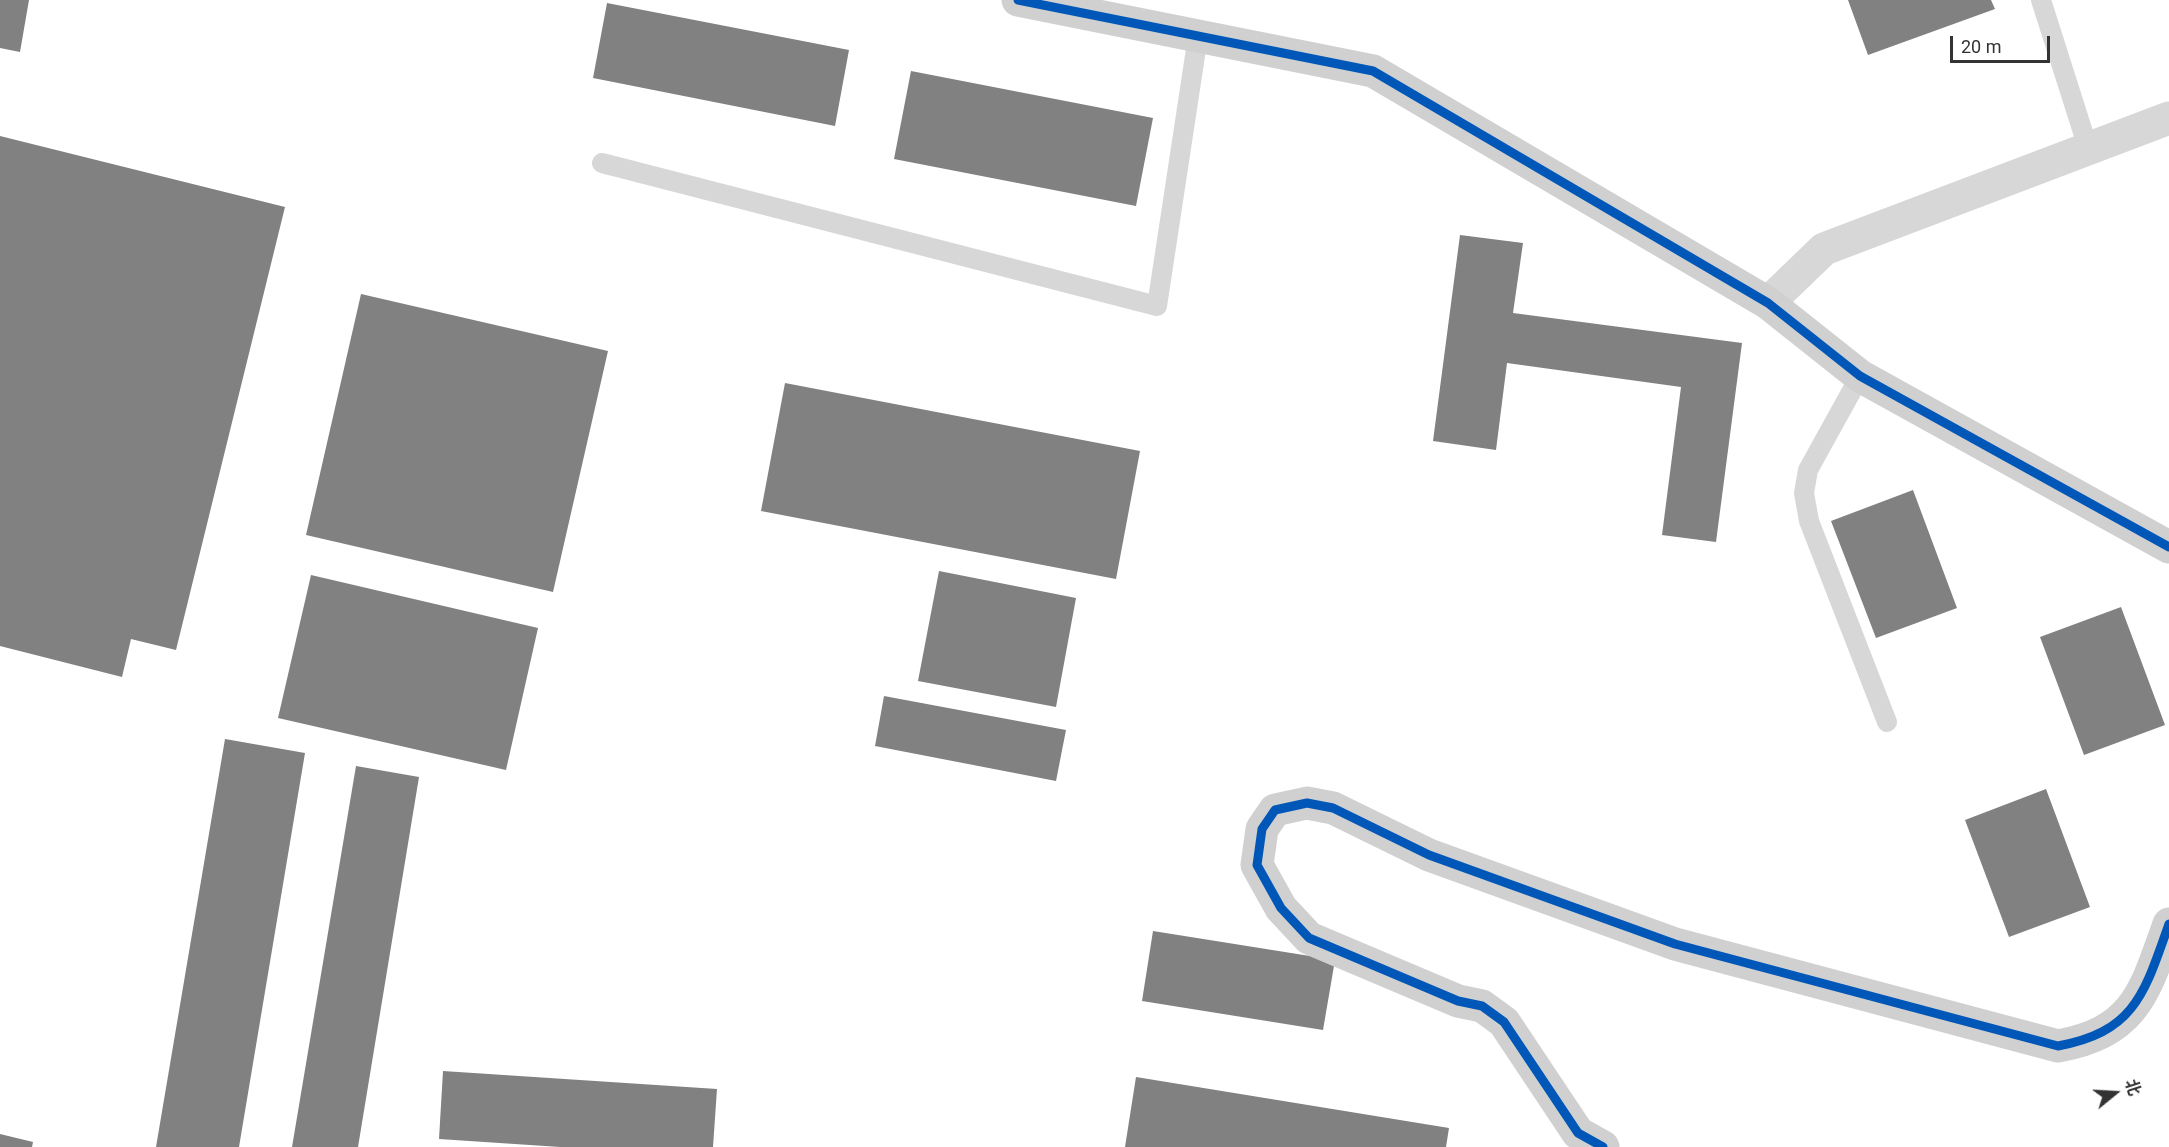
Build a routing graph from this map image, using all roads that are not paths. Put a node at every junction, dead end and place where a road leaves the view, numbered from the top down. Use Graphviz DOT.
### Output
graph roads {
  1 [pos="1018,0"];
  2 [pos="2040,0"];
  3 [pos="1198,36"];
  4 [pos="2169,118"];
  5 [pos="2088,148"];
  6 [pos="602,163"];
  7 [pos="1768,303"];
  8 [pos="1860,376"];
  9 [pos="2169,547"];
  10 [pos="1887,722"];
  11 [pos="2169,924"];
  12 [pos="1603,1147"];
  1 -- 3 [label="street"];
  2 -- 5 [label="lane"];
  3 -- 6 [label="lane"];
  3 -- 7 [label="street"];
  4 -- 5 [label="street"];
  5 -- 7 [label="street"];
  7 -- 8 [label="street"];
  8 -- 9 [label="street"];
  8 -- 10 [label="lane"];
  11 -- 12 [label="street"];
}
